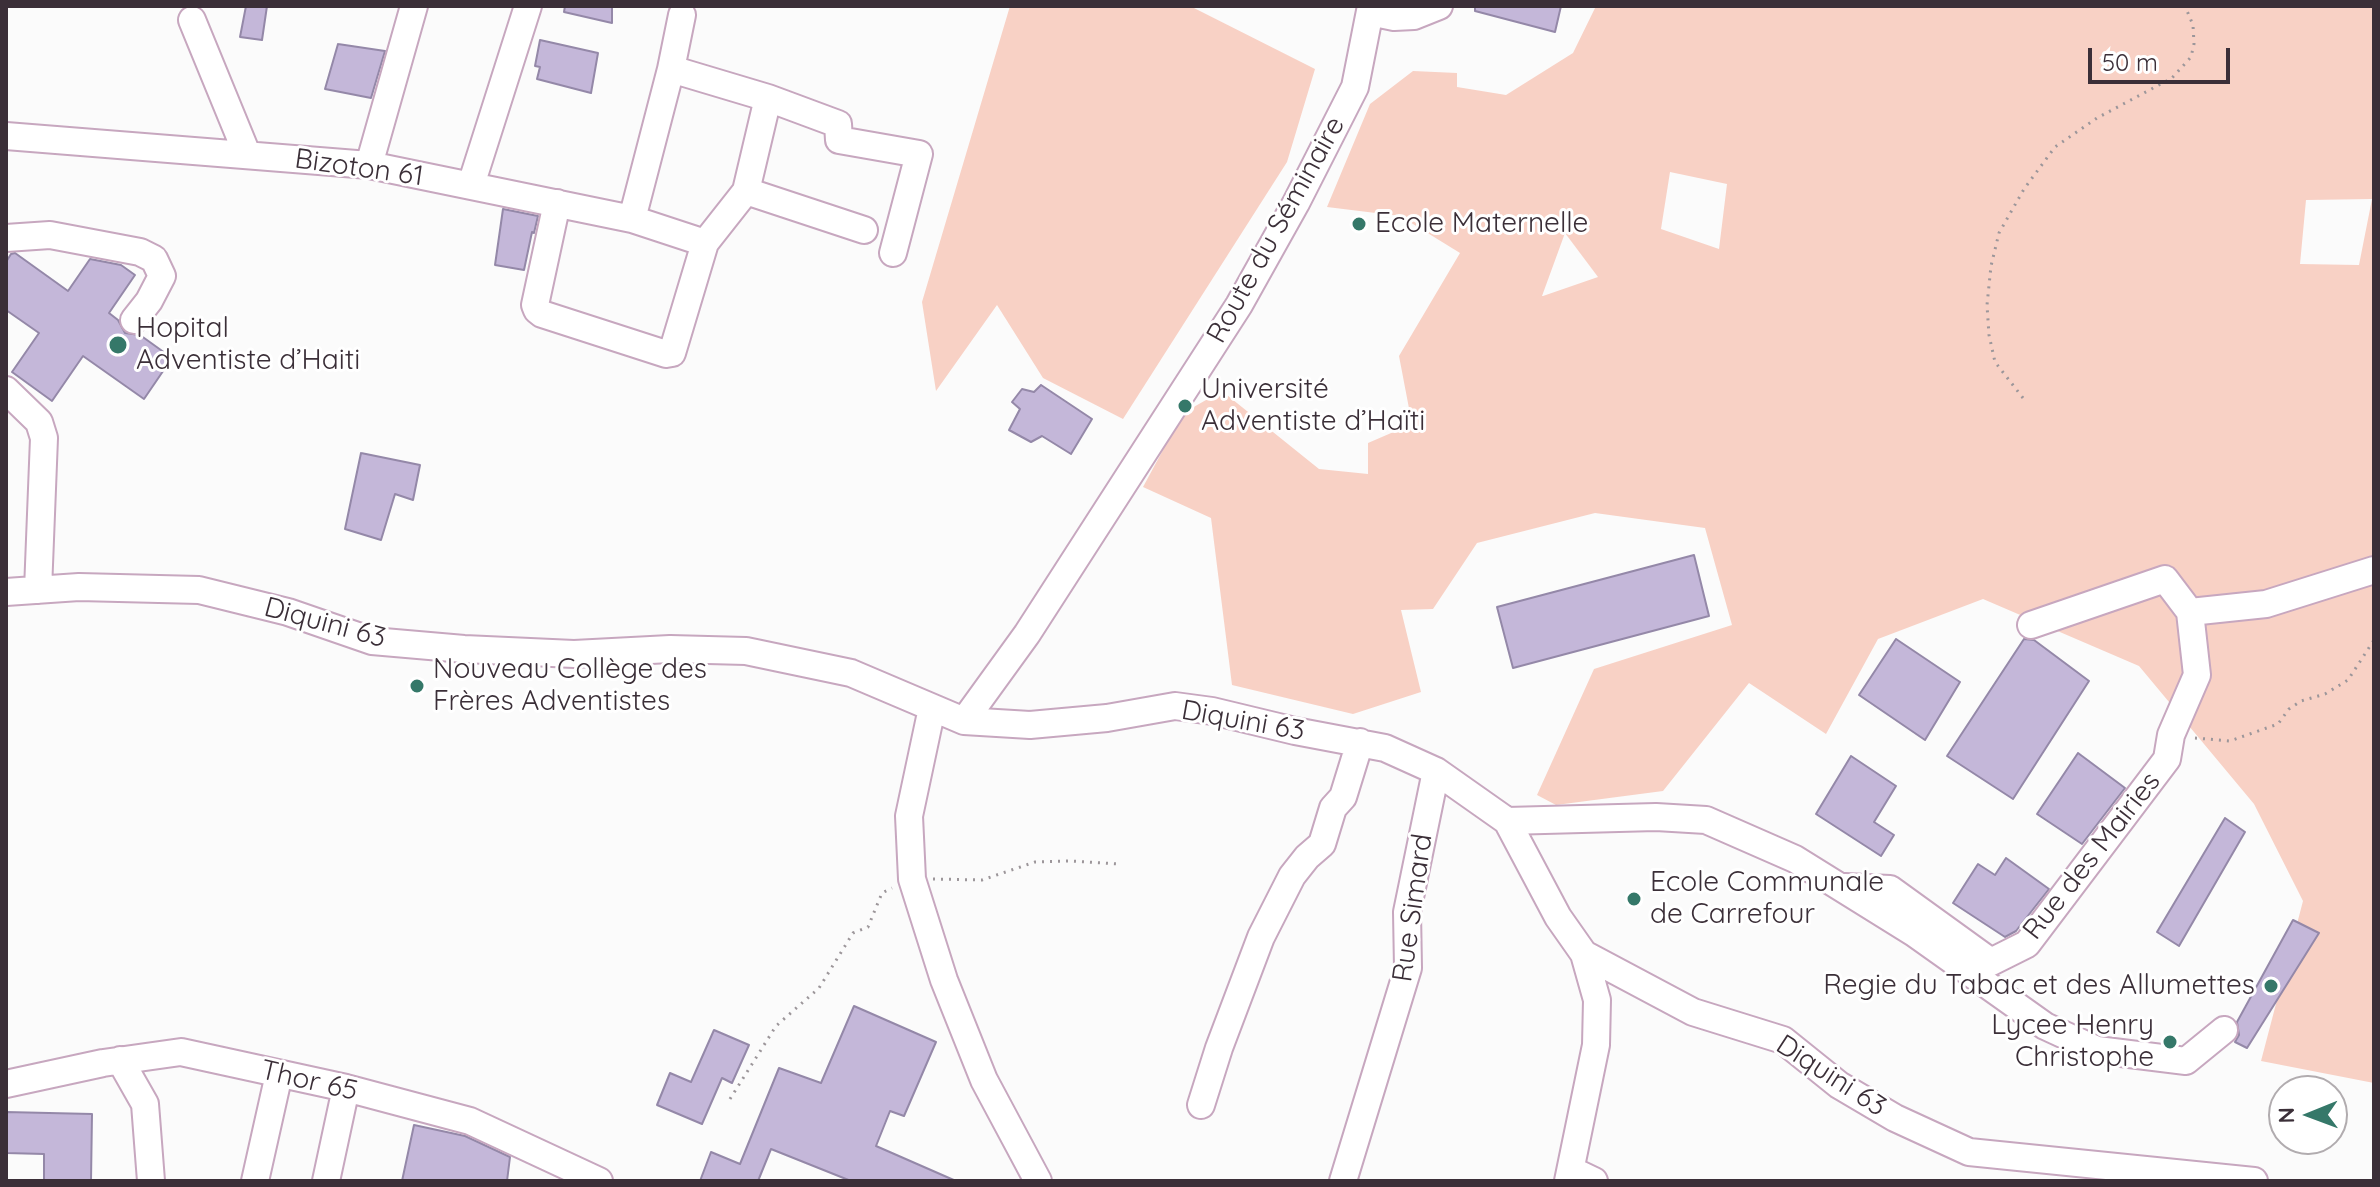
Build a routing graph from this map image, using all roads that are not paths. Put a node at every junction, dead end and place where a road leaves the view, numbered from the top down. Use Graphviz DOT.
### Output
graph roads {
  1 [pos="414,6"];
  2 [pos="528,6"];
  3 [pos="1439,6"];
  4 [pos="1370,9"];
  5 [pos="682,15"];
  6 [pos="192,20"];
  7 [pos="671,69"];
  8 [pos="768,98"];
  9 [pos="6,136"];
  10 [pos="247,154"];
  11 [pos="369,165"];
  12 [pos="471,185"];
  13 [pos="746,191"];
  14 [pos="557,203"];
  15 [pos="632,219"];
  16 [pos="864,230"];
  17 [pos="6,238"];
  18 [pos="705,243"];
  19 [pos="893,253"];
  20 [pos="134,320"];
  21 [pos="6,390"];
  22 [pos="2374,570"];
  23 [pos="38,590"];
  24 [pos="6,592"];
  25 [pos="2190,612"];
  26 [pos="2031,625"];
  27 [pos="932,708"];
  28 [pos="964,721"];
  29 [pos="1360,742"];
  30 [pos="1436,771"];
  31 [pos="1507,821"];
  32 [pos="1842,887"];
  33 [pos="1584,954"];
  34 [pos="2224,1030"];
  35 [pos="120,1060"];
  36 [pos="279,1074"];
  37 [pos="6,1084"];
  38 [pos="346,1088"];
  39 [pos="1201,1105"];
  40 [pos="1578,1177"];
  41 [pos="151,1181"];
  42 [pos="255,1181"];
  43 [pos="326,1181"];
  44 [pos="599,1181"];
  45 [pos="1038,1181"];
  46 [pos="1343,1181"];
  47 [pos="2254,1181"];
  1 -- 11 [label="street"];
  2 -- 12 [label="street"];
  3 -- 4 [label="street"];
  4 -- 28 [label="street, Route du Séminaire"];
  5 -- 7 [label="street"];
  6 -- 10 [label="street"];
  7 -- 8 [label="street"];
  7 -- 15 [label="street"];
  8 -- 13 [label="street"];
  8 -- 19 [label="street"];
  9 -- 10 [label="street, Bizoton 61"];
  10 -- 11 [label="street, Bizoton 61"];
  11 -- 12 [label="street, Bizoton 61"];
  12 -- 14 [label="street, Bizoton 61"];
  13 -- 16 [label="street"];
  13 -- 18 [label="street"];
  14 -- 15 [label="street, Bizoton 61"];
  14 -- 18 [label="street"];
  15 -- 18 [label="street, Bizoton 61"];
  17 -- 20 [label="street"];
  21 -- 23 [label="street"];
  22 -- 25 [label="street"];
  23 -- 24 [label="street, Diquini 63"];
  23 -- 27 [label="street, Diquini 63"];
  25 -- 26 [label="street"];
  25 -- 32 [label="street, Rue des Mairies"];
  27 -- 28 [label="street, Diquini 63"];
  27 -- 45 [label="street"];
  28 -- 29 [label="street, Diquini 63"];
  29 -- 30 [label="street, Diquini 63"];
  29 -- 39 [label="street"];
  30 -- 31 [label="street, Diquini 63"];
  30 -- 46 [label="street, Rue Simard"];
  31 -- 32 [label="street"];
  31 -- 33 [label="street, Diquini 63"];
  32 -- 34 [label="street"];
  33 -- 40 [label="street"];
  33 -- 47 [label="street, Diquini 63"];
  35 -- 36 [label="street, Thor 65"];
  35 -- 37 [label="street, Thor 65"];
  35 -- 41 [label="street"];
  36 -- 38 [label="street, Thor 65"];
  36 -- 42 [label="street"];
  38 -- 43 [label="street"];
  38 -- 44 [label="street, Thor 65"];
}
